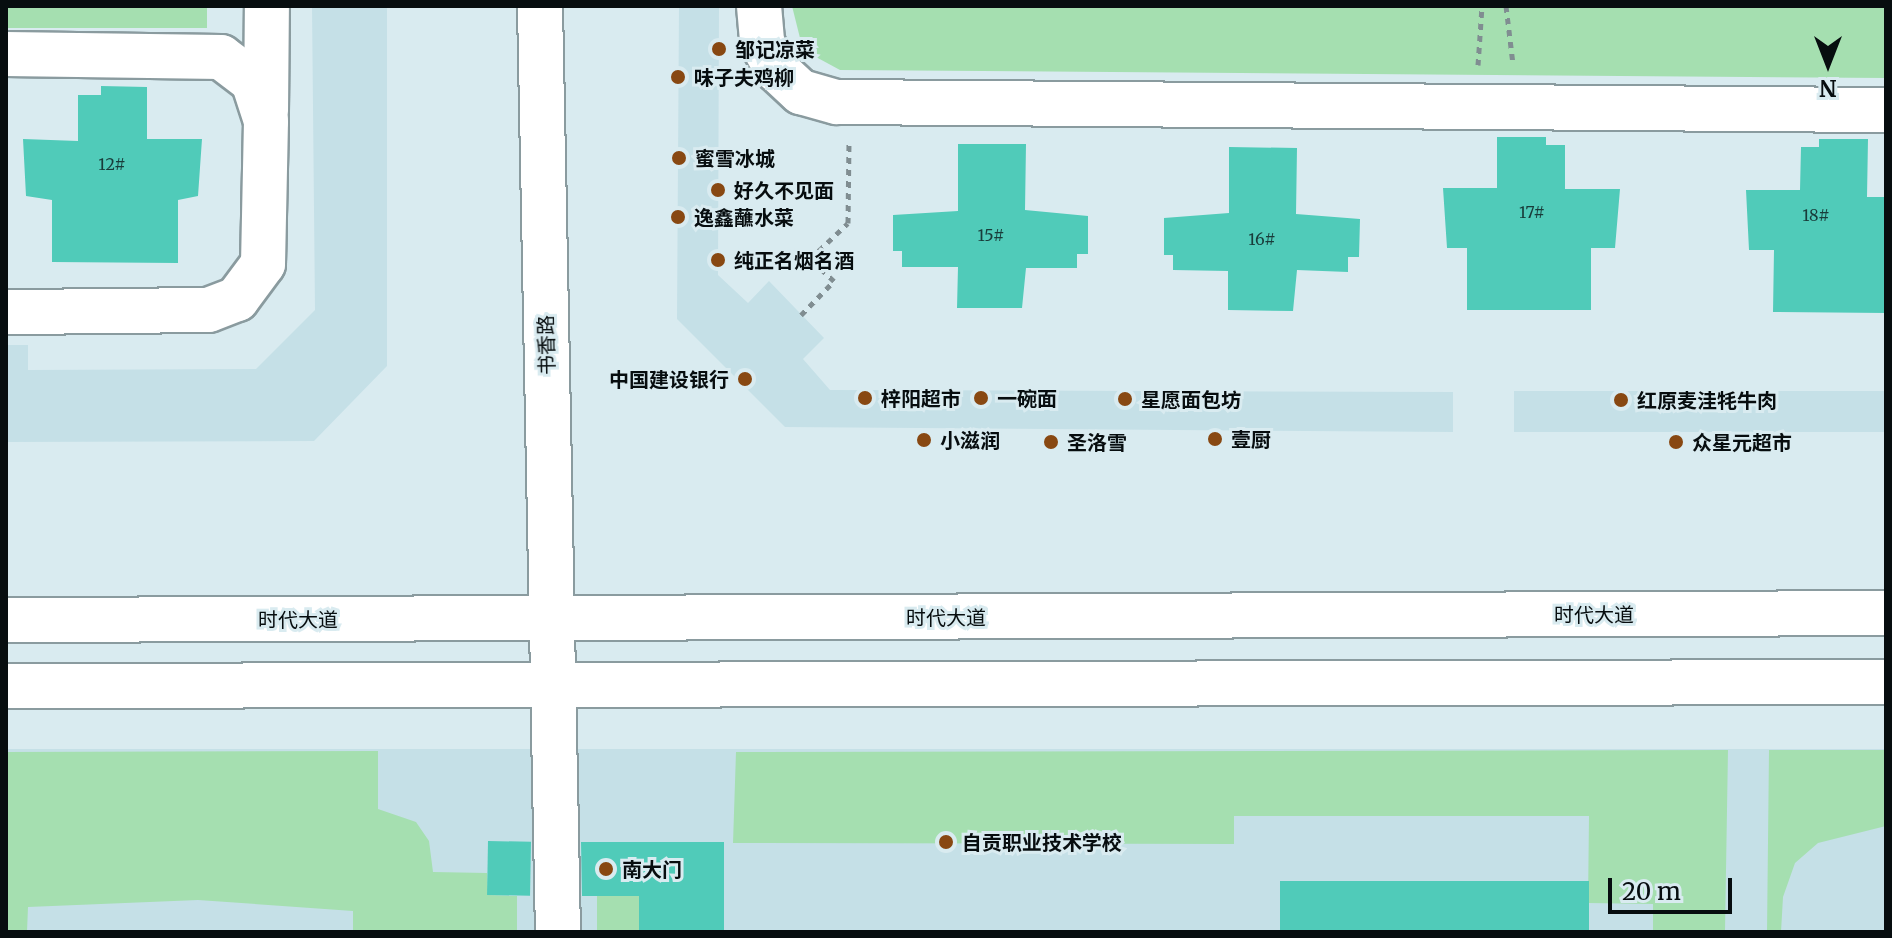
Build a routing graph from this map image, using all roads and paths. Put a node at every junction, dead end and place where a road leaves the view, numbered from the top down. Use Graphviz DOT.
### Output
graph roads {
  1 [pos="265,6"];
  2 [pos="540,6"];
  3 [pos="759,6"];
  4 [pos="1482,6"];
  5 [pos="1506,6"];
  6 [pos="205,53"];
  7 [pos="6,54"];
  8 [pos="1473,72"];
  9 [pos="1522,72"];
  10 [pos="849,102"];
  11 [pos="1886,110"];
  12 [pos="266,121"];
  13 [pos="6,312"];
  14 [pos="801,315"];
  15 [pos="1886,613"];
  16 [pos="551,619"];
  17 [pos="6,620"];
  18 [pos="1886,682"];
  19 [pos="552,685"];
  20 [pos="6,686"];
  21 [pos="558,932"];
  1 -- 6 [label="main road"];
  1 -- 12 [label="main road"];
  2 -- 16 [label="main road, 书香路"];
  3 -- 10 [label="main road"];
  4 -- 8 [label="path"];
  5 -- 9 [label="path"];
  6 -- 7 [label="main road"];
  6 -- 12 [label="main road"];
  10 -- 11 [label="main road"];
  10 -- 14 [label="path"];
  12 -- 13 [label="main road"];
  15 -- 16 [label="main road, 时代大道"];
  16 -- 17 [label="main road, 时代大道"];
  16 -- 19 [label="main road, 书香路"];
  18 -- 19 [label="main road"];
  19 -- 20 [label="main road"];
  19 -- 21 [label="main road, 书香路"];
}
